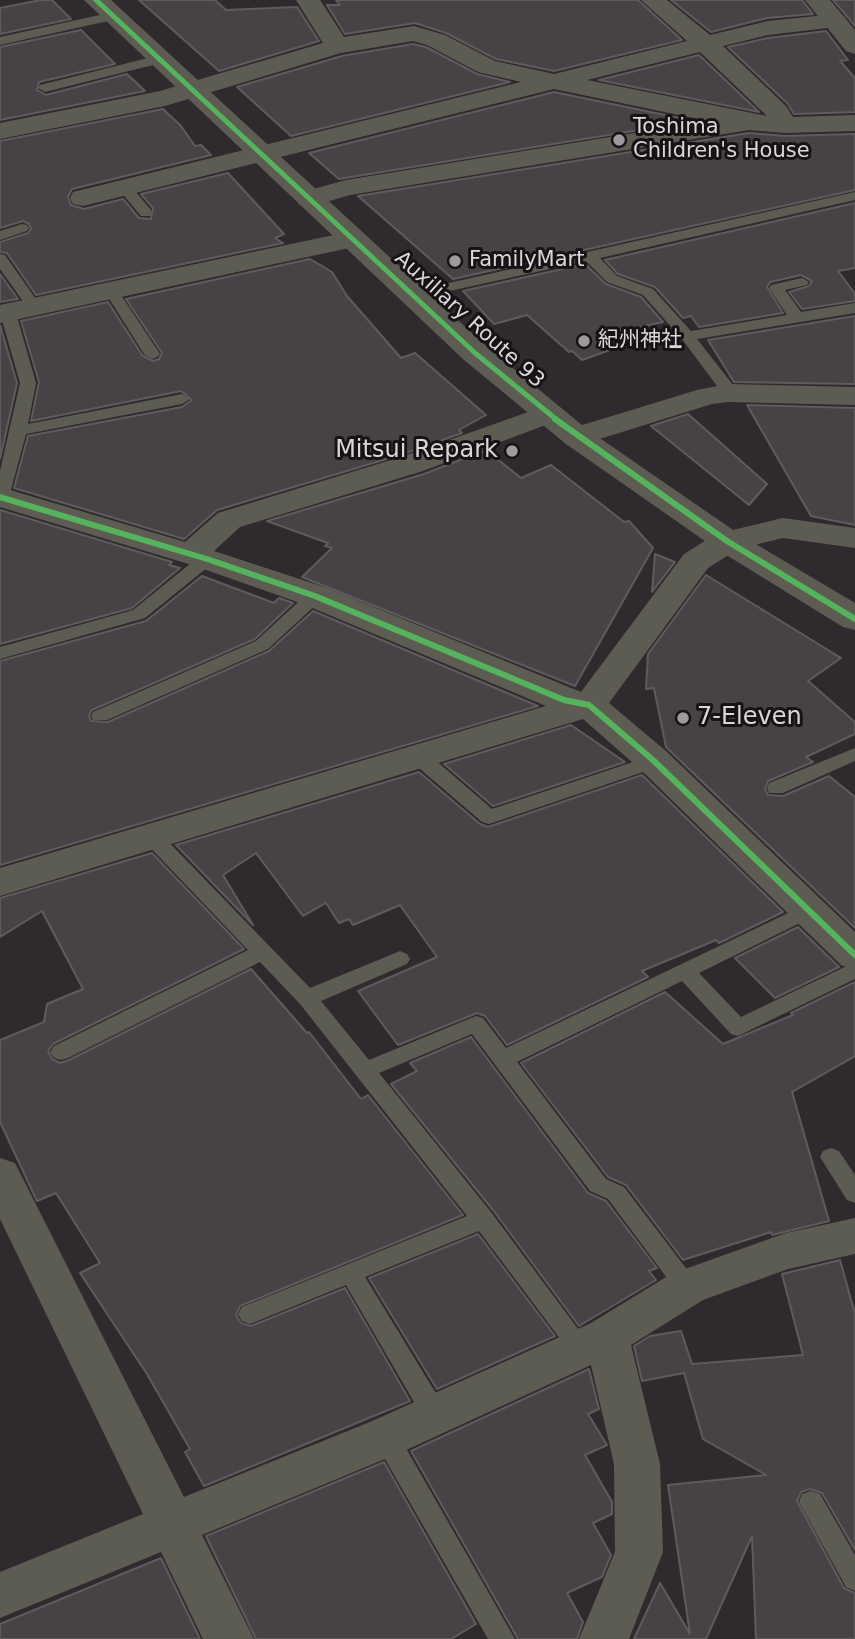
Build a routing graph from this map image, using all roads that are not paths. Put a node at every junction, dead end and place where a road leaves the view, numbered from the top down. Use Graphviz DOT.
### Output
graph roads {
  1 [pos="308,0"];
  2 [pos="653,0"];
  3 [pos="817,0"];
  4 [pos="104,8"];
  5 [pos="835,21"];
  6 [pos="0,41"];
  7 [pos="707,43"];
  8 [pos="337,46"];
  9 [pos="855,46"];
  10 [pos="160,59"];
  11 [pos="559,82"];
  12 [pos="45,88"];
  13 [pos="193,90"];
  14 [pos="750,122"];
  15 [pos="855,123"];
  16 [pos="785,125"];
  17 [pos="0,131"];
  18 [pos="260,153"];
  19 [pos="125,188"];
  20 [pos="855,196"];
  21 [pos="83,198"];
  22 [pos="309,199"];
  23 [pos="146,213"];
  24 [pos="22,228"];
  25 [pos="0,236"];
  26 [pos="353,239"];
  27 [pos="590,255"];
  28 [pos="0,258"];
  29 [pos="802,282"];
  30 [pos="112,292"];
  31 [pos="413,295"];
  32 [pos="855,308"];
  33 [pos="14,312"];
  34 [pos="798,319"];
  35 [pos="687,337"];
  36 [pos="152,354"];
  37 [pos="728,393"];
  38 [pos="855,396"];
  39 [pos="182,399"];
  40 [pos="548,414"];
  41 [pos="19,431"];
  42 [pos="577,437"];
  43 [pos="0,497"];
  44 [pos="855,538"];
  45 [pos="727,541"];
  46 [pos="199,557"];
  47 [pos="315,596"];
  48 [pos="855,619"];
  49 [pos="0,653"];
  50 [pos="589,705"];
  51 [pos="100,716"];
  52 [pos="855,754"];
  53 [pos="419,757"];
  54 [pos="654,761"];
  55 [pos="776,788"];
  56 [pos="150,835"];
  57 [pos="0,882"];
  58 [pos="807,911"];
  59 [pos="261,952"];
  60 [pos="855,955"];
  61 [pos="400,959"];
  62 [pos="684,970"];
  63 [pos="855,970"];
  64 [pos="307,998"];
  65 [pos="61,1052"];
  66 [pos="503,1059"];
  67 [pos="366,1070"];
  68 [pos="831,1157"];
  69 [pos="0,1175"];
  70 [pos="855,1194"];
  71 [pos="484,1219"];
  72 [pos="855,1236"];
  73 [pos="350,1272"];
  74 [pos="687,1287"];
  75 [pos="250,1314"];
  76 [pos="594,1343"];
  77 [pos="434,1413"];
  78 [pos="386,1437"];
  79 [pos="811,1502"];
  80 [pos="173,1526"];
  81 [pos="855,1578"];
  82 [pos="0,1595"];
  83 [pos="229,1639"];
  84 [pos="502,1639"];
  85 [pos="604,1639"];
  1 -- 8 [label="street"];
  2 -- 7 [label="street"];
  3 -- 5 [label="street"];
  4 -- 6 [label="lane"];
  4 -- 10 [label="street, Auxiliary Route 93"];
  5 -- 7 [label="street"];
  5 -- 9 [label="street"];
  7 -- 11 [label="street"];
  7 -- 16 [label="street"];
  8 -- 11 [label="street"];
  8 -- 13 [label="street"];
  10 -- 12 [label="lane"];
  10 -- 13 [label="street, Auxiliary Route 93"];
  11 -- 14 [label="street"];
  11 -- 18 [label="street"];
  13 -- 17 [label="street"];
  13 -- 18 [label="street, Auxiliary Route 93"];
  14 -- 16 [label="street"];
  14 -- 22 [label="street"];
  15 -- 16 [label="street"];
  18 -- 19 [label="street"];
  18 -- 22 [label="street, Auxiliary Route 93"];
  19 -- 21 [label="street"];
  19 -- 23 [label="lane"];
  20 -- 27 [label="lane"];
  22 -- 26 [label="street, Auxiliary Route 93"];
  24 -- 25 [label="lane"];
  26 -- 30 [label="street"];
  26 -- 31 [label="street, Auxiliary Route 93"];
  27 -- 31 [label="lane"];
  27 -- 35 [label="lane"];
  28 -- 33 [label="lane"];
  29 -- 34 [label="lane"];
  30 -- 33 [label="street"];
  30 -- 36 [label="lane"];
  31 -- 40 [label="street, Auxiliary Route 93"];
  32 -- 34 [label="lane"];
  33 -- 41 [label="lane"];
  34 -- 35 [label="lane"];
  35 -- 37 [label="lane"];
  37 -- 38 [label="street"];
  37 -- 42 [label="street"];
  39 -- 41 [label="lane"];
  40 -- 42 [label="street, Auxiliary Route 93"];
  40 -- 46 [label="street"];
  41 -- 43 [label="lane"];
  42 -- 45 [label="street, Auxiliary Route 93"];
  43 -- 46 [label="street"];
  44 -- 45 [label="street"];
  45 -- 48 [label="street, Auxiliary Route 93"];
  45 -- 50 [label="street"];
  46 -- 47 [label="street"];
  46 -- 49 [label="lane"];
  47 -- 50 [label="street"];
  47 -- 51 [label="lane"];
  50 -- 53 [label="street"];
  50 -- 54 [label="street"];
  52 -- 55 [label="lane"];
  53 -- 54 [label="lane"];
  53 -- 56 [label="street"];
  54 -- 58 [label="street"];
  56 -- 57 [label="street"];
  56 -- 59 [label="lane"];
  58 -- 60 [label="street"];
  58 -- 62 [label="lane"];
  59 -- 64 [label="lane"];
  59 -- 65 [label="lane"];
  61 -- 64 [label="lane"];
  62 -- 63 [label="lane"];
  62 -- 66 [label="lane"];
  64 -- 67 [label="lane"];
  66 -- 67 [label="lane"];
  66 -- 74 [label="lane"];
  67 -- 71 [label="lane"];
  68 -- 70 [label="lane"];
  69 -- 80 [label="street"];
  71 -- 73 [label="lane"];
  71 -- 76 [label="lane"];
  72 -- 74 [label="street"];
  73 -- 75 [label="lane"];
  73 -- 77 [label="lane"];
  74 -- 76 [label="street"];
  76 -- 77 [label="street"];
  76 -- 85 [label="street"];
  77 -- 78 [label="street"];
  78 -- 80 [label="street"];
  78 -- 84 [label="lane"];
  79 -- 81 [label="lane"];
  80 -- 82 [label="street"];
  80 -- 83 [label="street"];
}
